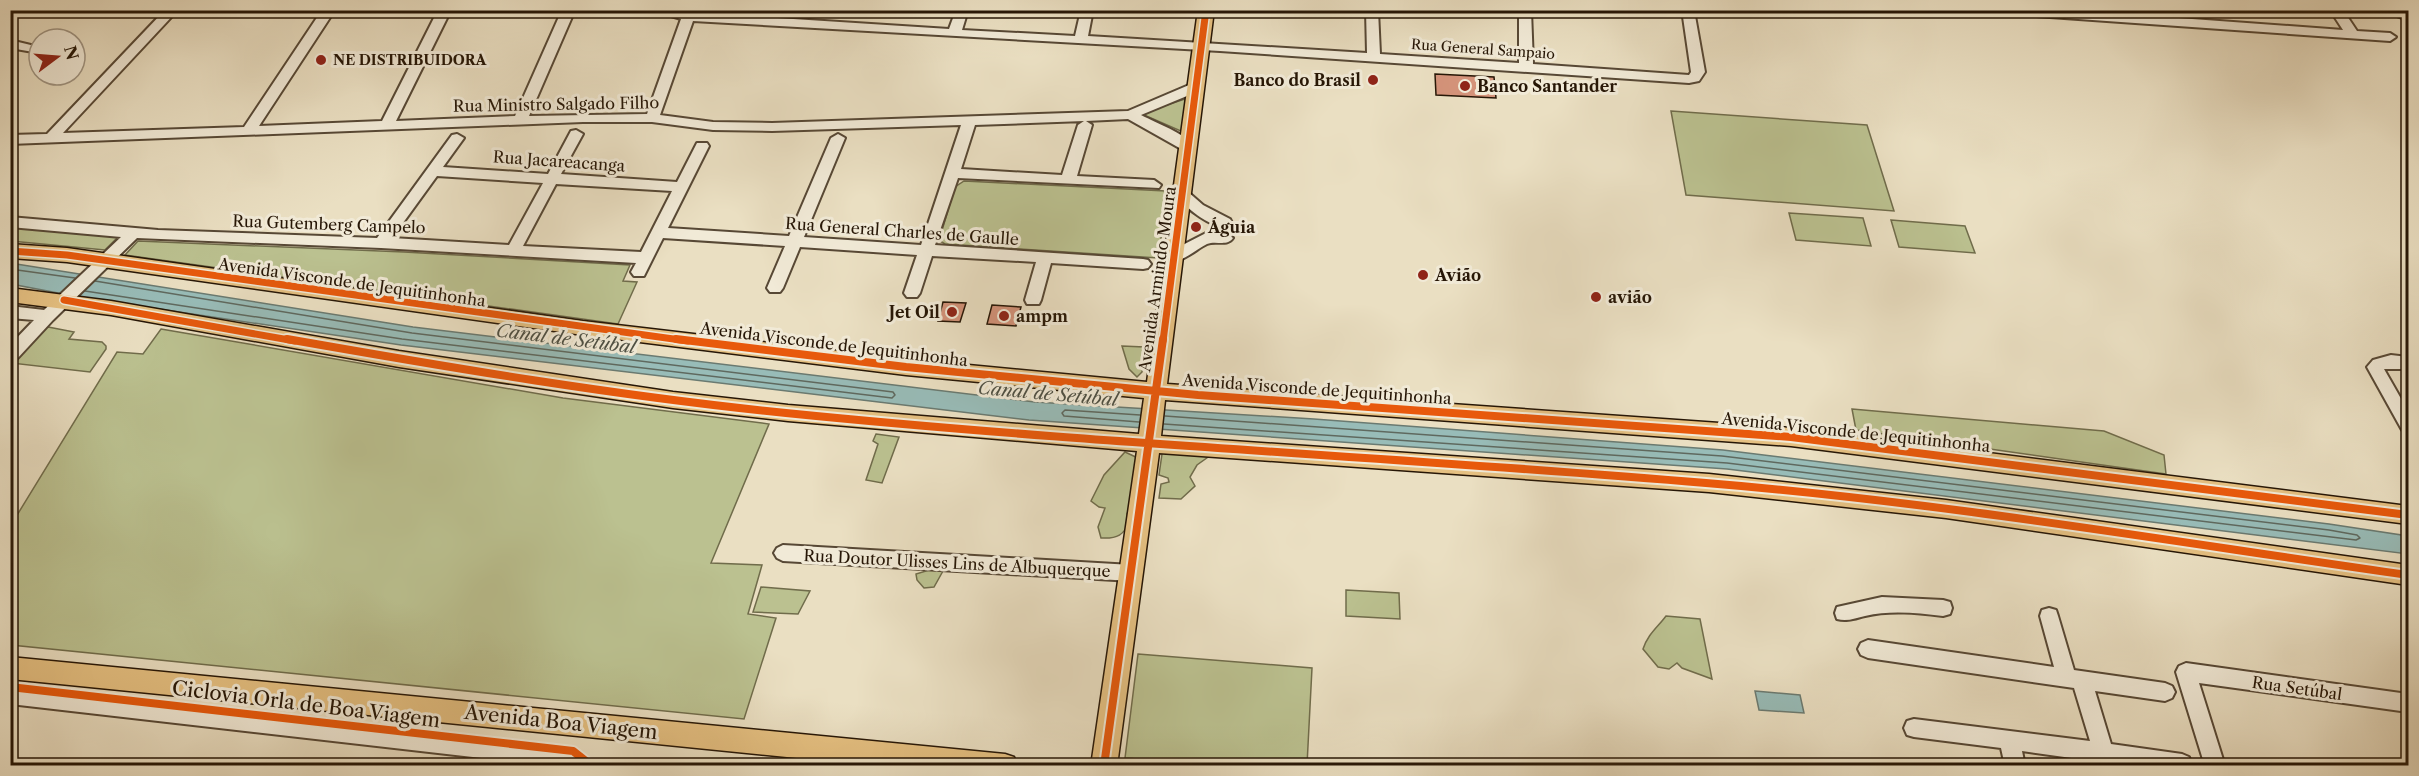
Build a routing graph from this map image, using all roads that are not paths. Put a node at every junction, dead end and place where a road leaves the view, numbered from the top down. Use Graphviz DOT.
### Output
graph roads {
  1 [pos="16,10"];
  2 [pos="172,10"];
  3 [pos="330,10"];
  4 [pos="445,10"];
  5 [pos="569,10"];
  6 [pos="657,10"];
  7 [pos="844,10"];
  8 [pos="962,10"];
  9 [pos="1087,10"];
  10 [pos="1206,10"];
  11 [pos="1372,10"];
  12 [pos="1525,10"];
  13 [pos="1688,10"];
  14 [pos="2336,10"];
  15 [pos="2393,10"];
  16 [pos="2009,11"];
  17 [pos="10,14"];
  18 [pos="2409,16"];
  19 [pos="688,17"];
  20 [pos="837,27"];
  21 [pos="954,33"];
  22 [pos="2352,33"];
  23 [pos="2390,37"];
  24 [pos="1081,39"];
  25 [pos="10,44"];
  26 [pos="1200,46"];
  27 [pos="27,48"];
  28 [pos="1374,56"];
  29 [pos="1526,68"];
  30 [pos="1194,88"];
  31 [pos="1130,115"];
  32 [pos="651,118"];
  33 [pos="520,120"];
  34 [pos="969,120"];
  35 [pos="1085,125"];
  36 [pos="387,126"];
  37 [pos="249,130"];
  38 [pos="576,134"];
  39 [pos="51,138"];
  40 [pos="457,138"];
  41 [pos="838,138"];
  42 [pos="13,143"];
  43 [pos="702,146"];
  44 [pos="1188,147"];
  45 [pos="434,171"];
  46 [pos="952,173"];
  47 [pos="552,178"];
  48 [pos="1068,180"];
  49 [pos="1154,185"];
  50 [pos="682,187"];
  51 [pos="1182,194"];
  52 [pos="10,222"];
  53 [pos="134,233"];
  54 [pos="658,233"];
  55 [pos="381,243"];
  56 [pos="796,243"];
  57 [pos="10,250"];
  58 [pos="513,250"];
  59 [pos="926,250"];
  60 [pos="1174,255"];
  61 [pos="1045,258"];
  62 [pos="106,260"];
  63 [pos="1143,264"];
  64 [pos="775,288"];
  65 [pos="912,293"];
  66 [pos="10,295"];
  67 [pos="66,299"];
  68 [pos="1033,300"];
  69 [pos="10,312"];
  70 [pos="47,316"];
  71 [pos="10,356"];
  72 [pos="2409,363"];
  73 [pos="1153,399"];
  74 [pos="2409,425"];
  75 [pos="1148,438"];
  76 [pos="2409,514"];
  77 [pos="783,553"];
  78 [pos="1132,573"];
  79 [pos="2409,575"];
  80 [pos="1942,608"];
  81 [pos="1844,613"];
  82 [pos="2049,616"];
  83 [pos="1868,649"];
  84 [pos="10,668"];
  85 [pos="2074,679"];
  86 [pos="2165,692"];
  87 [pos="10,695"];
  88 [pos="2409,704"];
  89 [pos="1914,728"];
  90 [pos="2008,740"];
  91 [pos="2103,752"];
  92 [pos="2182,764"];
  93 [pos="579,765"];
  94 [pos="1005,765"];
  95 [pos="1104,765"];
  96 [pos="2015,765"];
  97 [pos="2215,765"];
  1 -- 17 [label="street"];
  2 -- 39 [label="street"];
  3 -- 37 [label="street"];
  4 -- 36 [label="street"];
  5 -- 33 [label="street"];
  6 -- 19 [label="street, Rua General Sampaio"];
  7 -- 20 [label="street"];
  8 -- 21 [label="street"];
  9 -- 24 [label="street"];
  10 -- 26 [label="main road, Avenida Armindo Moura"];
  11 -- 28 [label="street"];
  12 -- 29 [label="street"];
  13 -- 29 [label="street, Rua General Sampaio"];
  14 -- 22 [label="street"];
  15 -- 18 [label="street"];
  16 -- 22 [label="street"];
  19 -- 20 [label="street, Rua General Sampaio"];
  19 -- 32 [label="street"];
  20 -- 21 [label="street, Rua General Sampaio"];
  21 -- 24 [label="street, Rua General Sampaio"];
  22 -- 23 [label="street"];
  24 -- 26 [label="street, Rua General Sampaio"];
  25 -- 27 [label="street"];
  26 -- 28 [label="street, Rua General Sampaio"];
  26 -- 30 [label="main road, Avenida Armindo Moura"];
  28 -- 29 [label="street, Rua General Sampaio"];
  30 -- 31 [label="street, Rua Ministro Salgado Filho"];
  30 -- 44 [label="main road, Avenida Armindo Moura"];
  31 -- 34 [label="street, Rua Ministro Salgado Filho"];
  31 -- 44 [label="street, Rua Ministro Salgado Filho"];
  32 -- 33 [label="street, Rua Ministro Salgado Filho"];
  32 -- 34 [label="street, Rua Ministro Salgado Filho"];
  33 -- 36 [label="street, Rua Ministro Salgado Filho"];
  34 -- 46 [label="street"];
  35 -- 48 [label="street"];
  36 -- 37 [label="street, Rua Ministro Salgado Filho"];
  37 -- 39 [label="street, Rua Ministro Salgado Filho"];
  38 -- 47 [label="street"];
  39 -- 42 [label="street, Rua Ministro Salgado Filho"];
  40 -- 45 [label="street"];
  41 -- 56 [label="street"];
  43 -- 50 [label="street"];
  44 -- 51 [label="main road, Avenida Armindo Moura"];
  45 -- 47 [label="street, Rua Jacareacanga"];
  45 -- 55 [label="street"];
  46 -- 48 [label="street"];
  46 -- 59 [label="street"];
  47 -- 50 [label="street, Rua Jacareacanga"];
  47 -- 58 [label="street"];
  48 -- 49 [label="street"];
  50 -- 54 [label="street"];
  51 -- 60 [label="main road, Avenida Armindo Moura"];
  51 -- 60 [label="street"];
  52 -- 53 [label="street, Rua Gutemberg Campelo"];
  53 -- 55 [label="street, Rua Gutemberg Campelo"];
  53 -- 62 [label="street"];
  54 -- 56 [label="street, Rua General Charles de Gaulle"];
  54 -- 58 [label="street, Rua Gutemberg Campelo"];
  55 -- 58 [label="street, Rua Gutemberg Campelo"];
  56 -- 59 [label="street, Rua General Charles de Gaulle"];
  56 -- 64 [label="street"];
  57 -- 62 [label="main road, Avenida Visconde de Jequitinhonha"];
  59 -- 61 [label="street, Rua General Charles de Gaulle"];
  59 -- 65 [label="street"];
  60 -- 73 [label="main road, Avenida Armindo Moura"];
  61 -- 63 [label="street, Rua General Charles de Gaulle"];
  61 -- 68 [label="street"];
  62 -- 67 [label="street"];
  62 -- 73 [label="main road, Avenida Visconde de Jequitinhonha"];
  66 -- 67 [label="main road"];
  67 -- 70 [label="street"];
  67 -- 75 [label="main road"];
  69 -- 70 [label="street"];
  70 -- 71 [label="street"];
  72 -- 74 [label="street"];
  73 -- 75 [label="main road, Avenida Armindo Moura"];
  73 -- 76 [label="main road, Avenida Visconde de Jequitinhonha"];
  75 -- 78 [label="main road, Avenida Armindo Moura"];
  75 -- 79 [label="main road"];
  77 -- 78 [label="street, Rua Doutor Ulisses Lins de Albuquerque"];
  78 -- 95 [label="main road, Avenida Armindo Moura"];
  80 -- 81 [label="street"];
  82 -- 85 [label="street"];
  83 -- 85 [label="street"];
  84 -- 94 [label="main road, Avenida Boa Viagem"];
  85 -- 86 [label="street"];
  85 -- 91 [label="street"];
  87 -- 93 [label="street"];
  88 -- 97 [label="street, Rua Setúbal"];
  89 -- 90 [label="street"];
  90 -- 91 [label="street"];
  90 -- 96 [label="street"];
  91 -- 92 [label="street"];
}
